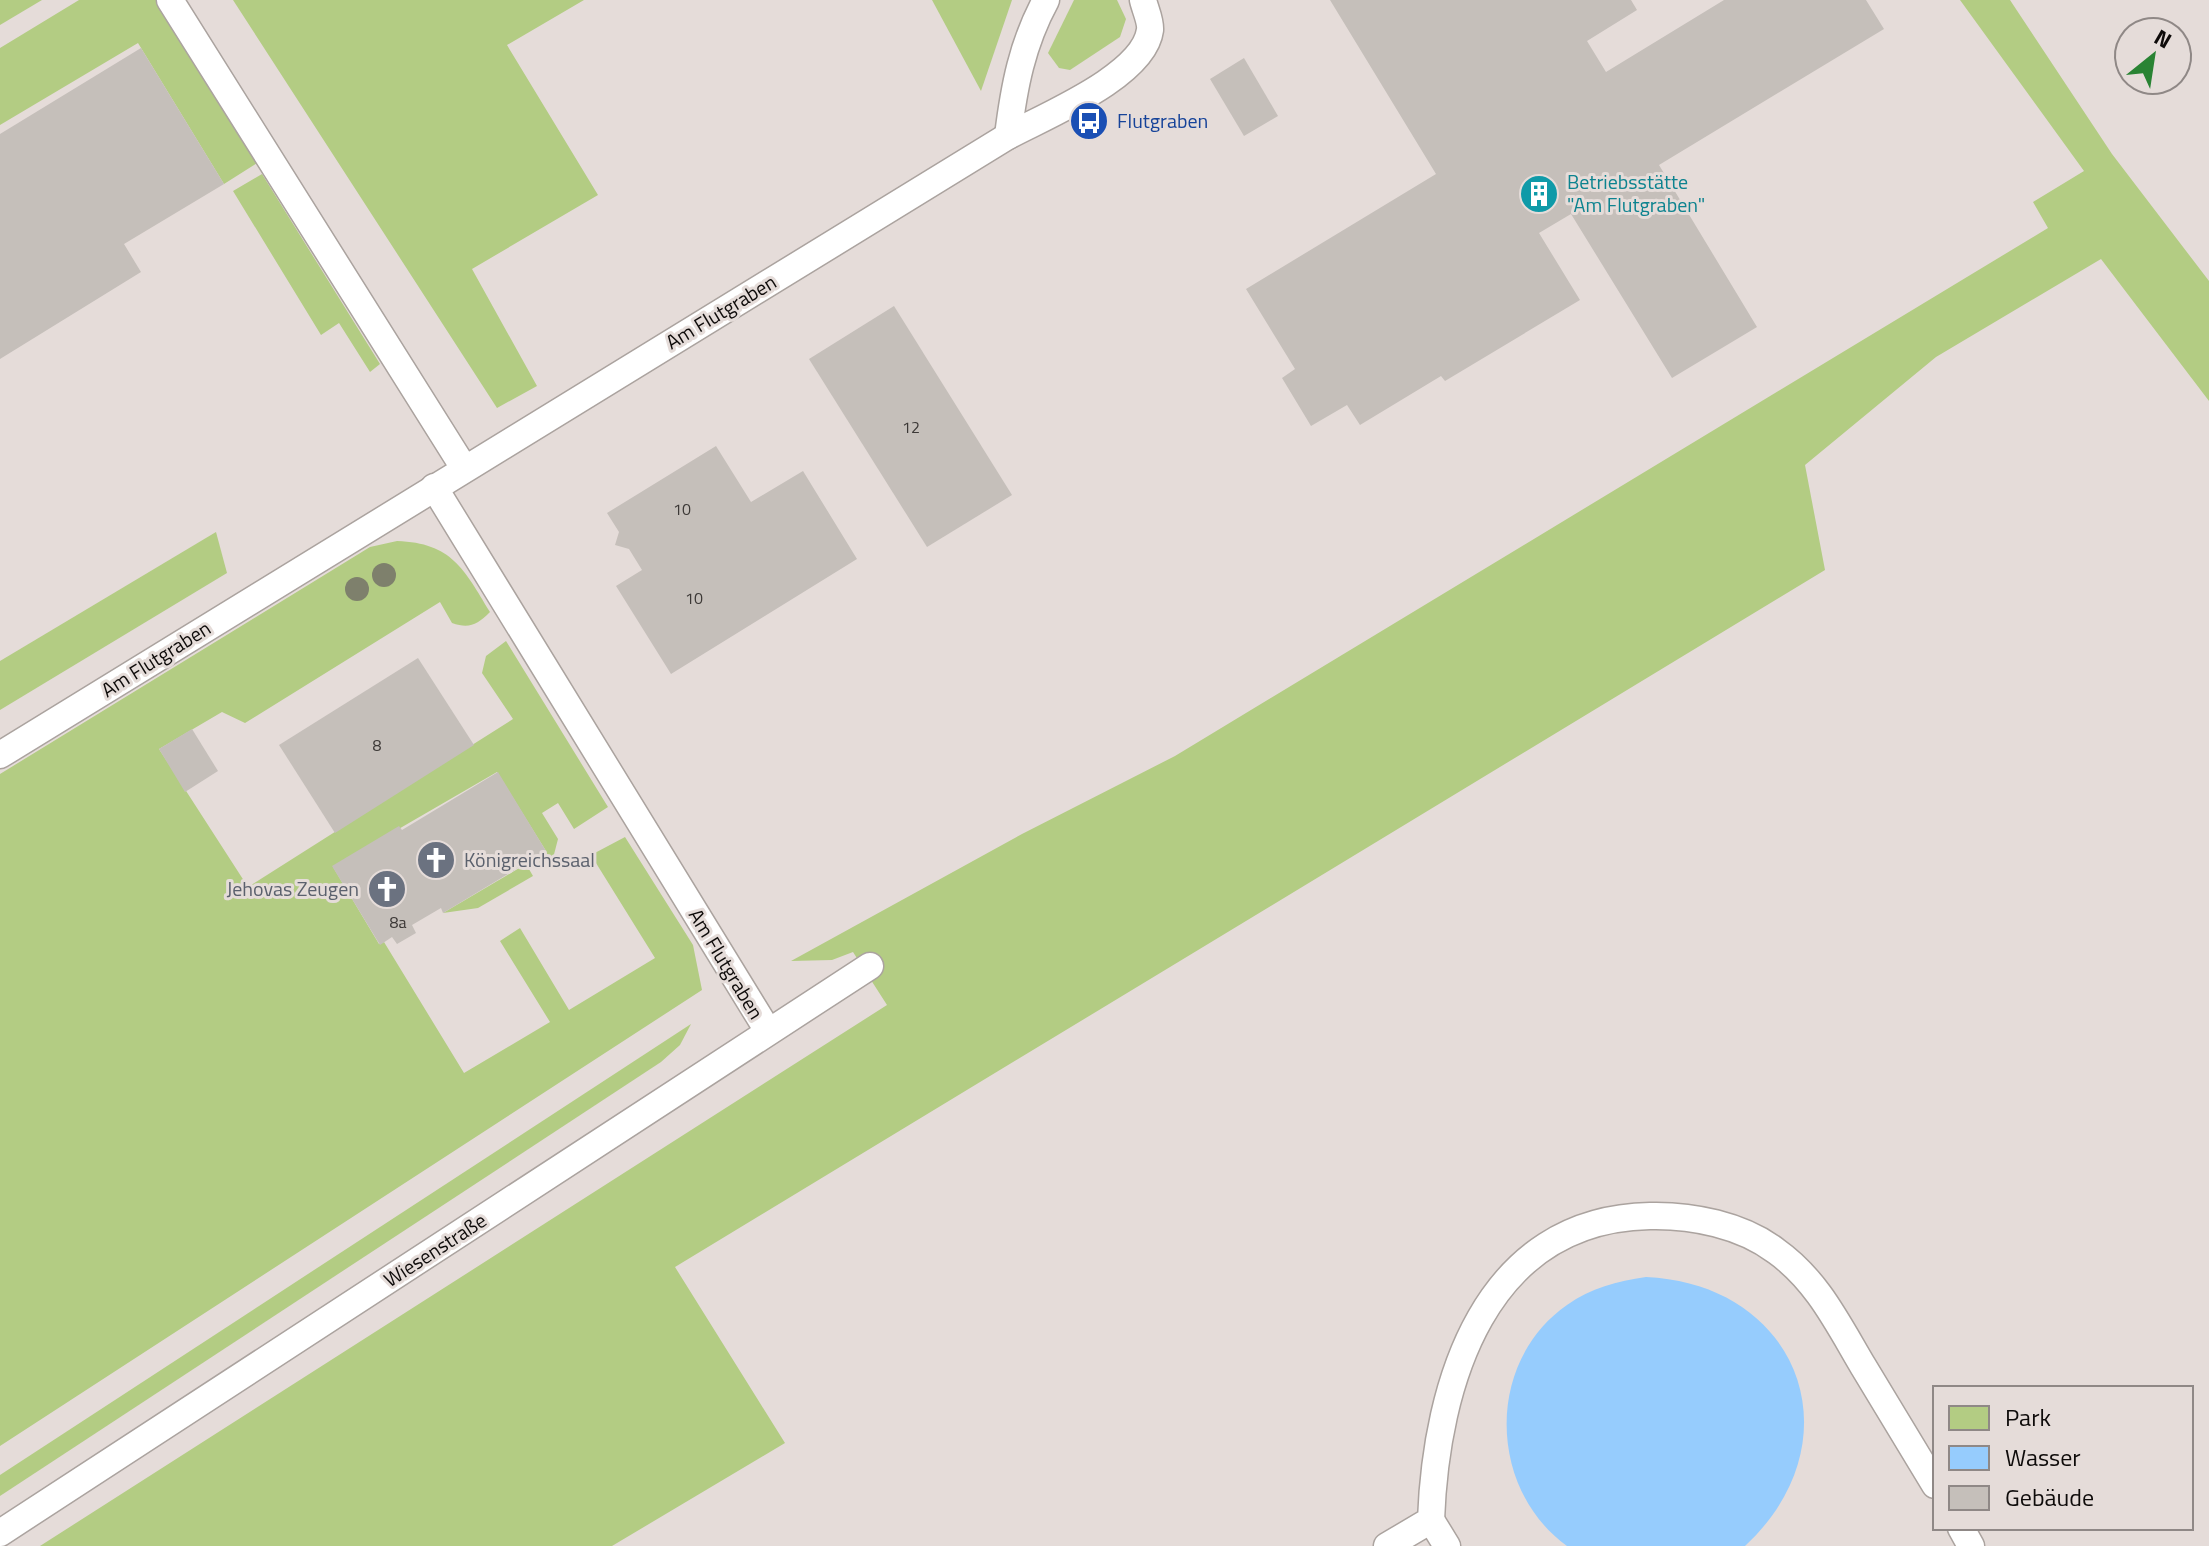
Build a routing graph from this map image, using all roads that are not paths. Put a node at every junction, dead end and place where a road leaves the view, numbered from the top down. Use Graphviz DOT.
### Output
graph roads {
  1 [pos="170,0"];
  2 [pos="1046,0"];
  3 [pos="1143,0"];
  4 [pos="1008,136"];
  5 [pos="464,468"];
  6 [pos="434,487"];
  7 [pos="0,755"];
  8 [pos="870,966"];
  9 [pos="768,1031"];
  10 [pos="1933,1482"];
  11 [pos="1431,1520"];
  12 [pos="0,1533"];
  13 [pos="1387,1546"];
  14 [pos="1447,1546"];
  1 -- 5 [label="lane"];
  2 -- 4 [label="lane"];
  3 -- 4 [label="lane, Am Flutgraben"];
  4 -- 5 [label="lane, Am Flutgraben"];
  5 -- 6 [label="lane, Am Flutgraben"];
  6 -- 7 [label="lane, Am Flutgraben"];
  6 -- 9 [label="lane, Am Flutgraben"];
  8 -- 9 [label="lane, Wiesenstraße"];
  9 -- 12 [label="lane, Wiesenstraße"];
  10 -- 11 [label="lane"];
  11 -- 13 [label="lane"];
  11 -- 14 [label="lane"];
}
